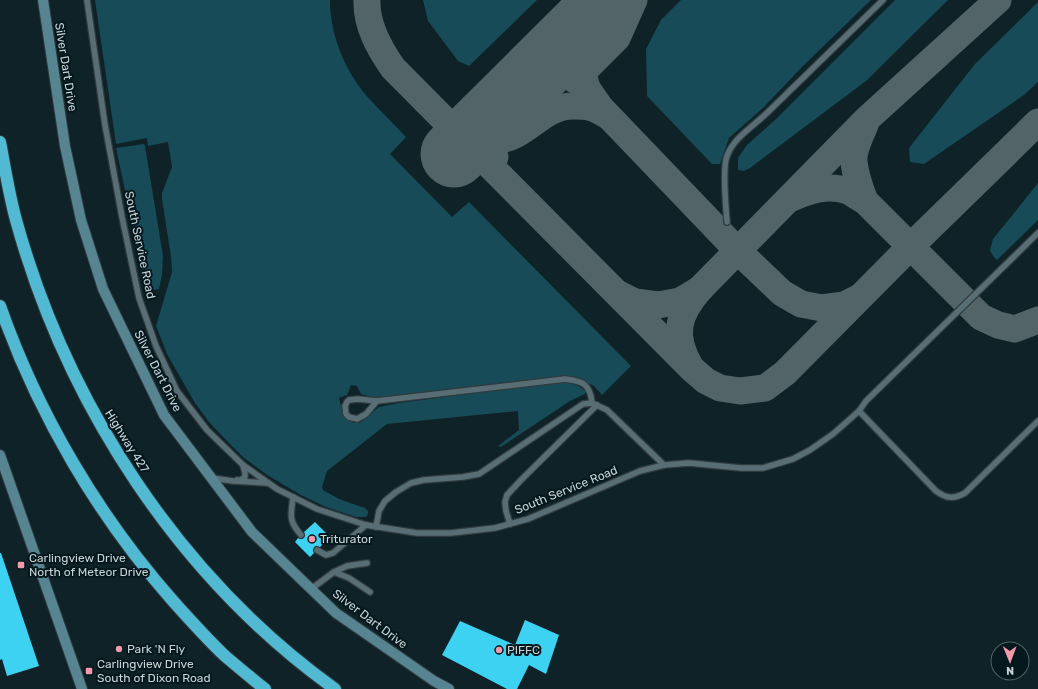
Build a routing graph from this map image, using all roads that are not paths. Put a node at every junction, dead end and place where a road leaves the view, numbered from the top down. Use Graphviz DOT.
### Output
graph roads {
  1 [pos="43,0"];
  2 [pos="87,0"];
  3 [pos="883,0"];
  4 [pos="0,142"];
  5 [pos="727,222"];
  6 [pos="1038,233"];
  7 [pos="0,306"];
  8 [pos="377,401"];
  9 [pos="595,404"];
  10 [pos="859,411"];
  11 [pos="1038,421"];
  12 [pos="0,455"];
  13 [pos="243,465"];
  14 [pos="664,465"];
  15 [pos="211,478"];
  16 [pos="233,481"];
  17 [pos="268,483"];
  18 [pos="293,497"];
  19 [pos="510,524"];
  20 [pos="366,525"];
  21 [pos="376,527"];
  22 [pos="301,535"];
  23 [pos="316,550"];
  24 [pos="367,563"];
  25 [pos="334,572"];
  26 [pos="311,589"];
  27 [pos="370,592"];
  28 [pos="225,656"];
  29 [pos="82,689"];
  30 [pos="254,689"];
  31 [pos="265,689"];
  32 [pos="335,689"];
  33 [pos="449,689"];
  1 -- 15 [label="street, Silver Dart Drive"];
  2 -- 13 [label="lane, South Service Road"];
  3 -- 5 [label="lane"];
  4 -- 32 [label="highway, Highway 427"];
  6 -- 10 [label="lane, South Service Road"];
  7 -- 28 [label="highway"];
  8 -- 8 [label="lane"];
  8 -- 9 [label="lane"];
  9 -- 14 [label="lane"];
  9 -- 19 [label="lane"];
  9 -- 21 [label="lane"];
  10 -- 11 [label="lane"];
  10 -- 14 [label="lane, South Service Road"];
  12 -- 29 [label="street"];
  13 -- 16 [label="lane"];
  13 -- 17 [label="lane, South Service Road"];
  14 -- 19 [label="lane, South Service Road"];
  15 -- 16 [label="lane, South Service Road"];
  15 -- 26 [label="street, Silver Dart Drive"];
  16 -- 17 [label="lane, South Service Road"];
  17 -- 18 [label="lane, South Service Road"];
  18 -- 20 [label="lane, South Service Road"];
  18 -- 22 [label="lane"];
  19 -- 21 [label="lane, South Service Road"];
  20 -- 21 [label="lane, South Service Road"];
  20 -- 23 [label="lane"];
  24 -- 25 [label="lane"];
  25 -- 26 [label="lane"];
  25 -- 27 [label="lane"];
  26 -- 33 [label="street, Silver Dart Drive"];
  28 -- 30 [label="highway"];
  28 -- 31 [label="highway"];
}
